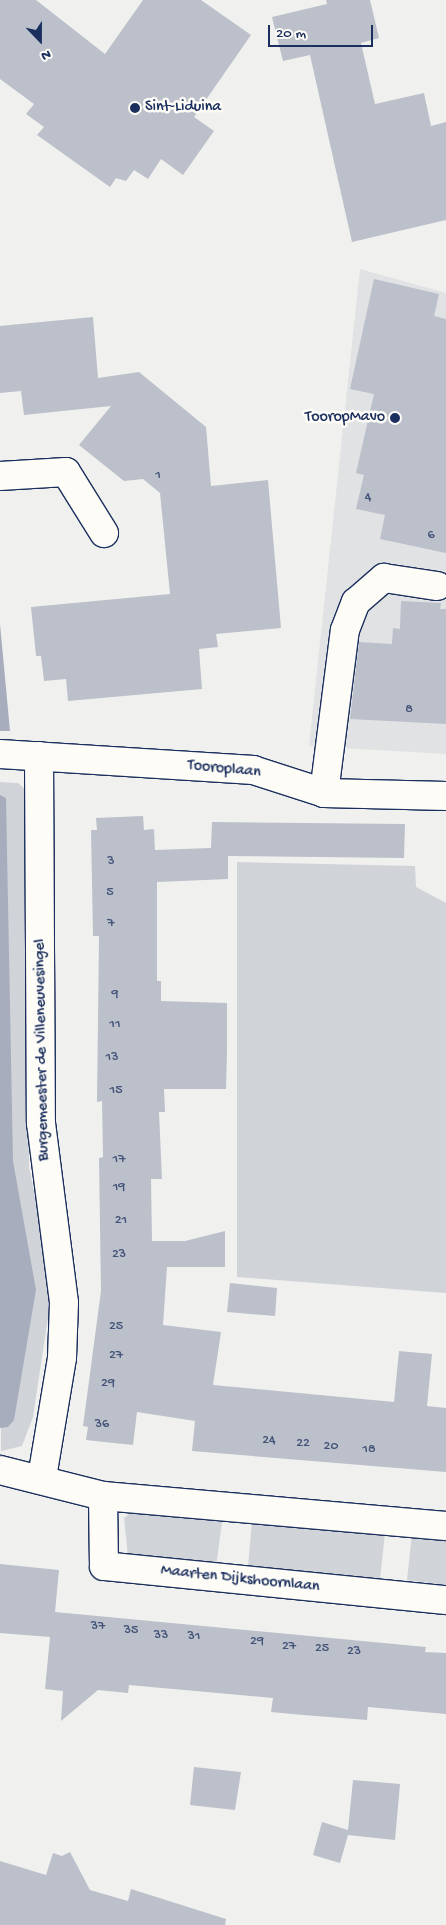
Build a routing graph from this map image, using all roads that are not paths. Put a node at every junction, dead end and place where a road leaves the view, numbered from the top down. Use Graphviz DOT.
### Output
graph roads {
  1 [pos="1,476"];
  2 [pos="104,533"];
  3 [pos="437,586"];
  4 [pos="18,755"];
  5 [pos="324,793"];
  6 [pos="446,796"];
  7 [pos="0,1470"];
  8 [pos="42,1478"];
  9 [pos="103,1496"];
  10 [pos="446,1526"];
  11 [pos="446,1600"];
  1 -- 2 [label="street"];
  3 -- 5 [label="street"];
  4 -- 5 [label="street, Tooroplaan"];
  4 -- 8 [label="street, Burgemeester de Villeneuvesingel"];
  5 -- 6 [label="street, Tooroplaan"];
  7 -- 8 [label="street"];
  8 -- 9 [label="street"];
  9 -- 10 [label="street"];
  9 -- 11 [label="street, Maarten Dijkshoornlaan"];
}
